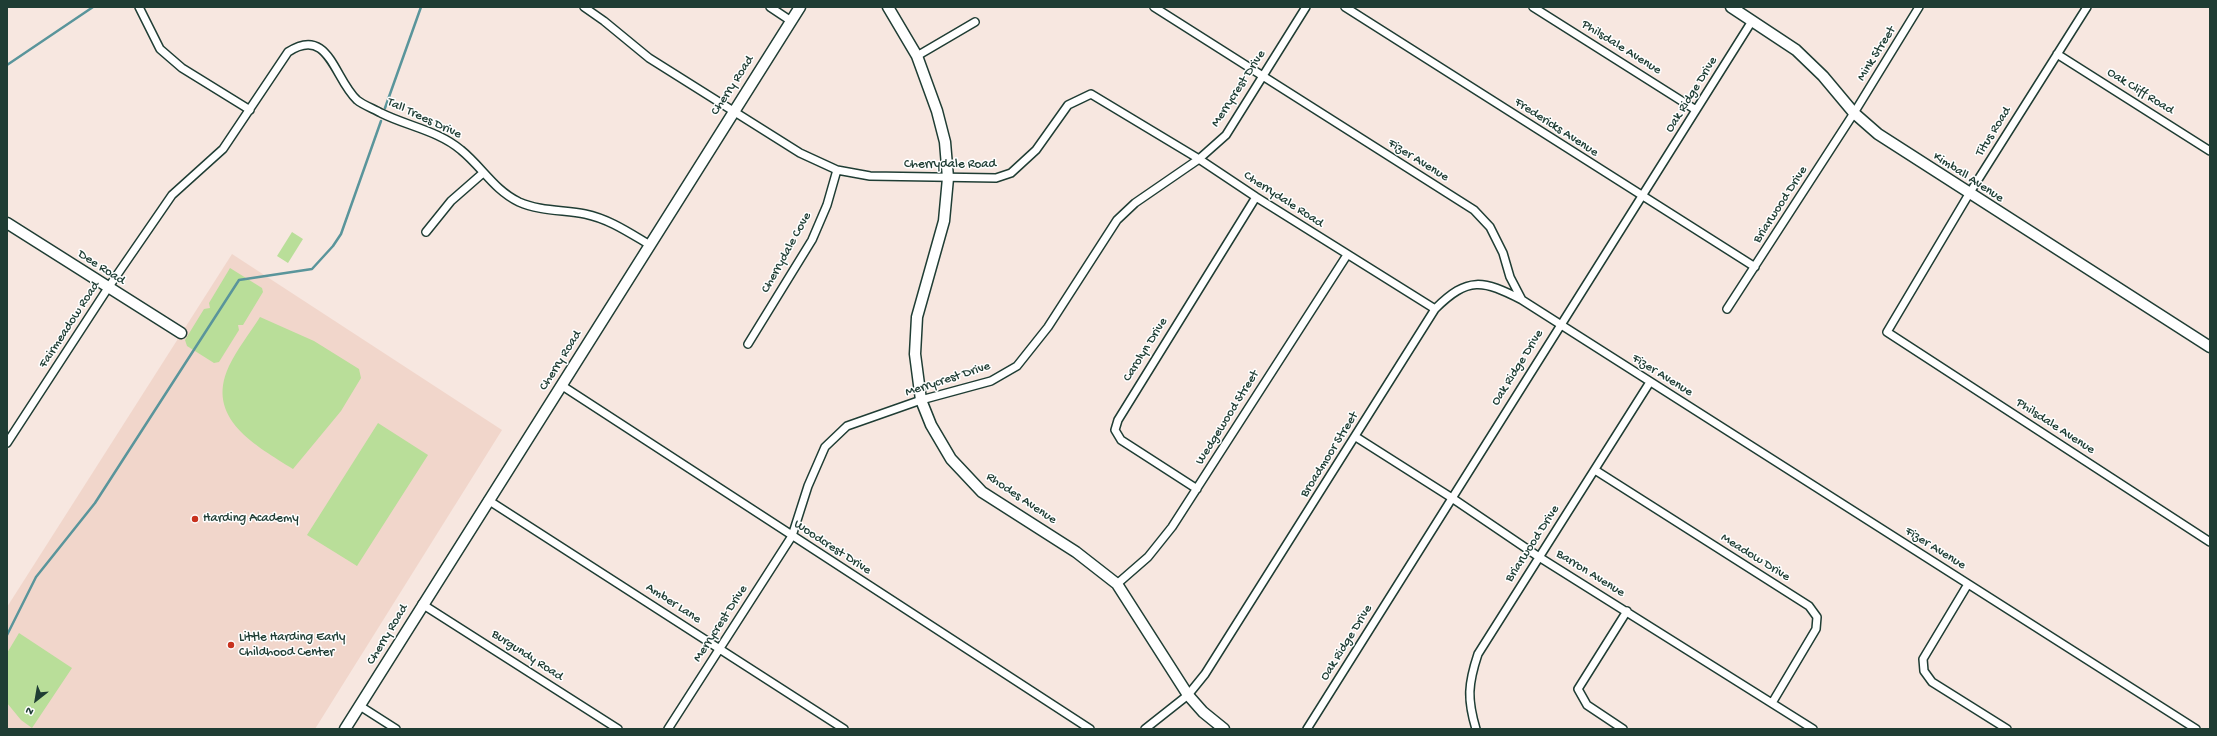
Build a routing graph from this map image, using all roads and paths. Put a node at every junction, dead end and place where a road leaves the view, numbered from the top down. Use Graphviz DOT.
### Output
graph roads {
  1 [pos="139,7"];
  2 [pos="584,7"];
  3 [pos="770,7"];
  4 [pos="800,7"];
  5 [pos="888,7"];
  6 [pos="1154,7"];
  7 [pos="1306,7"];
  8 [pos="1345,7"];
  9 [pos="1533,7"];
  10 [pos="1731,7"];
  11 [pos="1919,7"];
  12 [pos="2087,7"];
  13 [pos="791,21"];
  14 [pos="1752,21"];
  15 [pos="975,22"];
  16 [pos="308,44"];
  17 [pos="2057,54"];
  18 [pos="917,56"];
  19 [pos="1263,76"];
  20 [pos="250,110"];
  21 [pos="1696,110"];
  22 [pos="732,112"];
  23 [pos="1854,113"];
  24 [pos="2210,151"];
  25 [pos="1199,159"];
  26 [pos="837,170"];
  27 [pos="483,173"];
  28 [pos="948,178"];
  29 [pos="1969,194"];
  30 [pos="1256,197"];
  31 [pos="1642,197"];
  32 [pos="7,223"];
  33 [pos="426,232"];
  34 [pos="650,245"];
  35 [pos="1346,255"];
  36 [pos="1755,267"];
  37 [pos="108,288"];
  38 [pos="1522,300"];
  39 [pos="1435,309"];
  40 [pos="1727,309"];
  41 [pos="1559,325"];
  42 [pos="1887,332"];
  43 [pos="181,333"];
  44 [pos="748,344"];
  45 [pos="2210,347"];
  46 [pos="1650,382"];
  47 [pos="561,385"];
  48 [pos="921,400"];
  49 [pos="1356,437"];
  50 [pos="7,443"];
  51 [pos="1595,470"];
  52 [pos="1197,489"];
  53 [pos="1452,498"];
  54 [pos="488,500"];
  55 [pos="792,536"];
  56 [pos="2210,542"];
  57 [pos="1539,557"];
  58 [pos="1116,584"];
  59 [pos="1968,584"];
  60 [pos="422,604"];
  61 [pos="1627,611"];
  62 [pos="720,648"];
  63 [pos="1188,695"];
  64 [pos="1772,703"];
  65 [pos="360,706"];
  66 [pos="345,729"];
  67 [pos="396,729"];
  68 [pos="618,729"];
  69 [pos="668,729"];
  70 [pos="844,729"];
  71 [pos="1090,729"];
  72 [pos="1145,729"];
  73 [pos="1224,729"];
  74 [pos="1307,729"];
  75 [pos="1476,729"];
  76 [pos="1623,729"];
  77 [pos="1813,729"];
  78 [pos="2007,729"];
  79 [pos="2196,729"];
  1 -- 20 [label="street"];
  2 -- 22 [label="street, Cherrydale Road"];
  3 -- 13 [label="street"];
  4 -- 13 [label="main road, Cherry Road"];
  5 -- 18 [label="main road, Rhodes Avenue"];
  6 -- 19 [label="street, Fizer Avenue"];
  7 -- 19 [label="street, Merrycrest Drive"];
  8 -- 31 [label="street, Fredericks Avenue"];
  9 -- 21 [label="street, Philsdale Avenue"];
  10 -- 14 [label="main road, Kimball Avenue"];
  11 -- 23 [label="street, Mink Street"];
  12 -- 17 [label="street, Titus Road"];
  13 -- 22 [label="main road, Cherry Road"];
  14 -- 21 [label="street, Oak Ridge Drive"];
  14 -- 23 [label="main road, Kimball Avenue"];
  15 -- 18 [label="street"];
  16 -- 20 [label="street, Fairmeadow Road"];
  16 -- 27 [label="street, Tall Trees Drive"];
  17 -- 24 [label="street, Oak Cliff Road"];
  17 -- 29 [label="street, Titus Road"];
  18 -- 28 [label="main road, Rhodes Avenue"];
  19 -- 25 [label="street, Merrycrest Drive"];
  19 -- 38 [label="street, Fizer Avenue"];
  20 -- 37 [label="street, Fairmeadow Road"];
  21 -- 31 [label="street, Oak Ridge Drive"];
  22 -- 26 [label="street, Cherrydale Road"];
  22 -- 34 [label="main road, Cherry Road"];
  23 -- 29 [label="main road, Kimball Avenue"];
  23 -- 36 [label="street, Briarwood Drive"];
  25 -- 28 [label="street, Cherrydale Road"];
  25 -- 30 [label="street, Cherrydale Road"];
  25 -- 48 [label="street, Merrycrest Drive"];
  26 -- 28 [label="street, Cherrydale Road"];
  26 -- 44 [label="street, Cherrydale Cove"];
  27 -- 33 [label="street"];
  27 -- 34 [label="street, Tall Trees Drive"];
  28 -- 48 [label="main road, Rhodes Avenue"];
  29 -- 42 [label="street, Titus Road"];
  29 -- 45 [label="main road, Kimball Avenue"];
  30 -- 35 [label="street, Cherrydale Road"];
  30 -- 52 [label="street, Carolyn Drive"];
  31 -- 36 [label="street, Fredericks Avenue"];
  31 -- 41 [label="street, Oak Ridge Drive"];
  32 -- 37 [label="main road, Dee Road"];
  34 -- 47 [label="main road, Cherry Road"];
  35 -- 39 [label="street, Cherrydale Road"];
  35 -- 52 [label="street, Wedgewood Street"];
  36 -- 40 [label="street, Briarwood Drive"];
  37 -- 43 [label="main road, Dee Road"];
  37 -- 50 [label="street, Fairmeadow Road"];
  38 -- 39 [label="street, Broadmoor Street"];
  38 -- 41 [label="street, Fizer Avenue"];
  39 -- 49 [label="street, Broadmoor Street"];
  41 -- 46 [label="street, Fizer Avenue"];
  41 -- 53 [label="street, Oak Ridge Drive"];
  42 -- 56 [label="street, Philsdale Avenue"];
  46 -- 51 [label="street, Briarwood Drive"];
  46 -- 59 [label="street, Fizer Avenue"];
  47 -- 54 [label="main road, Cherry Road"];
  47 -- 55 [label="street, Woodcrest Drive"];
  48 -- 55 [label="street, Merrycrest Drive"];
  48 -- 58 [label="main road, Rhodes Avenue"];
  49 -- 53 [label="street, Barron Avenue"];
  49 -- 63 [label="street, Broadmoor Street"];
  51 -- 57 [label="street, Briarwood Drive"];
  51 -- 64 [label="street, Meadow Drive"];
  52 -- 58 [label="street, Wedgewood Street"];
  53 -- 57 [label="street, Barron Avenue"];
  53 -- 74 [label="street, Oak Ridge Drive"];
  54 -- 60 [label="main road, Cherry Road"];
  54 -- 62 [label="street, Amber Lane"];
  55 -- 62 [label="street, Merrycrest Drive"];
  55 -- 71 [label="street, Woodcrest Drive"];
  57 -- 61 [label="street, Barron Avenue"];
  57 -- 75 [label="street, Briarwood Drive"];
  58 -- 63 [label="main road, Rhodes Avenue"];
  59 -- 78 [label="street"];
  59 -- 79 [label="street, Fizer Avenue"];
  60 -- 65 [label="main road, Cherry Road"];
  60 -- 68 [label="street, Burgundy Road"];
  61 -- 64 [label="street, Barron Avenue"];
  61 -- 76 [label="street"];
  62 -- 69 [label="street, Merrycrest Drive"];
  62 -- 70 [label="street, Amber Lane"];
  63 -- 72 [label="street"];
  63 -- 73 [label="main road, Rhodes Avenue"];
  64 -- 77 [label="street, Barron Avenue"];
  65 -- 66 [label="main road, Cherry Road"];
  65 -- 67 [label="street"];
}
